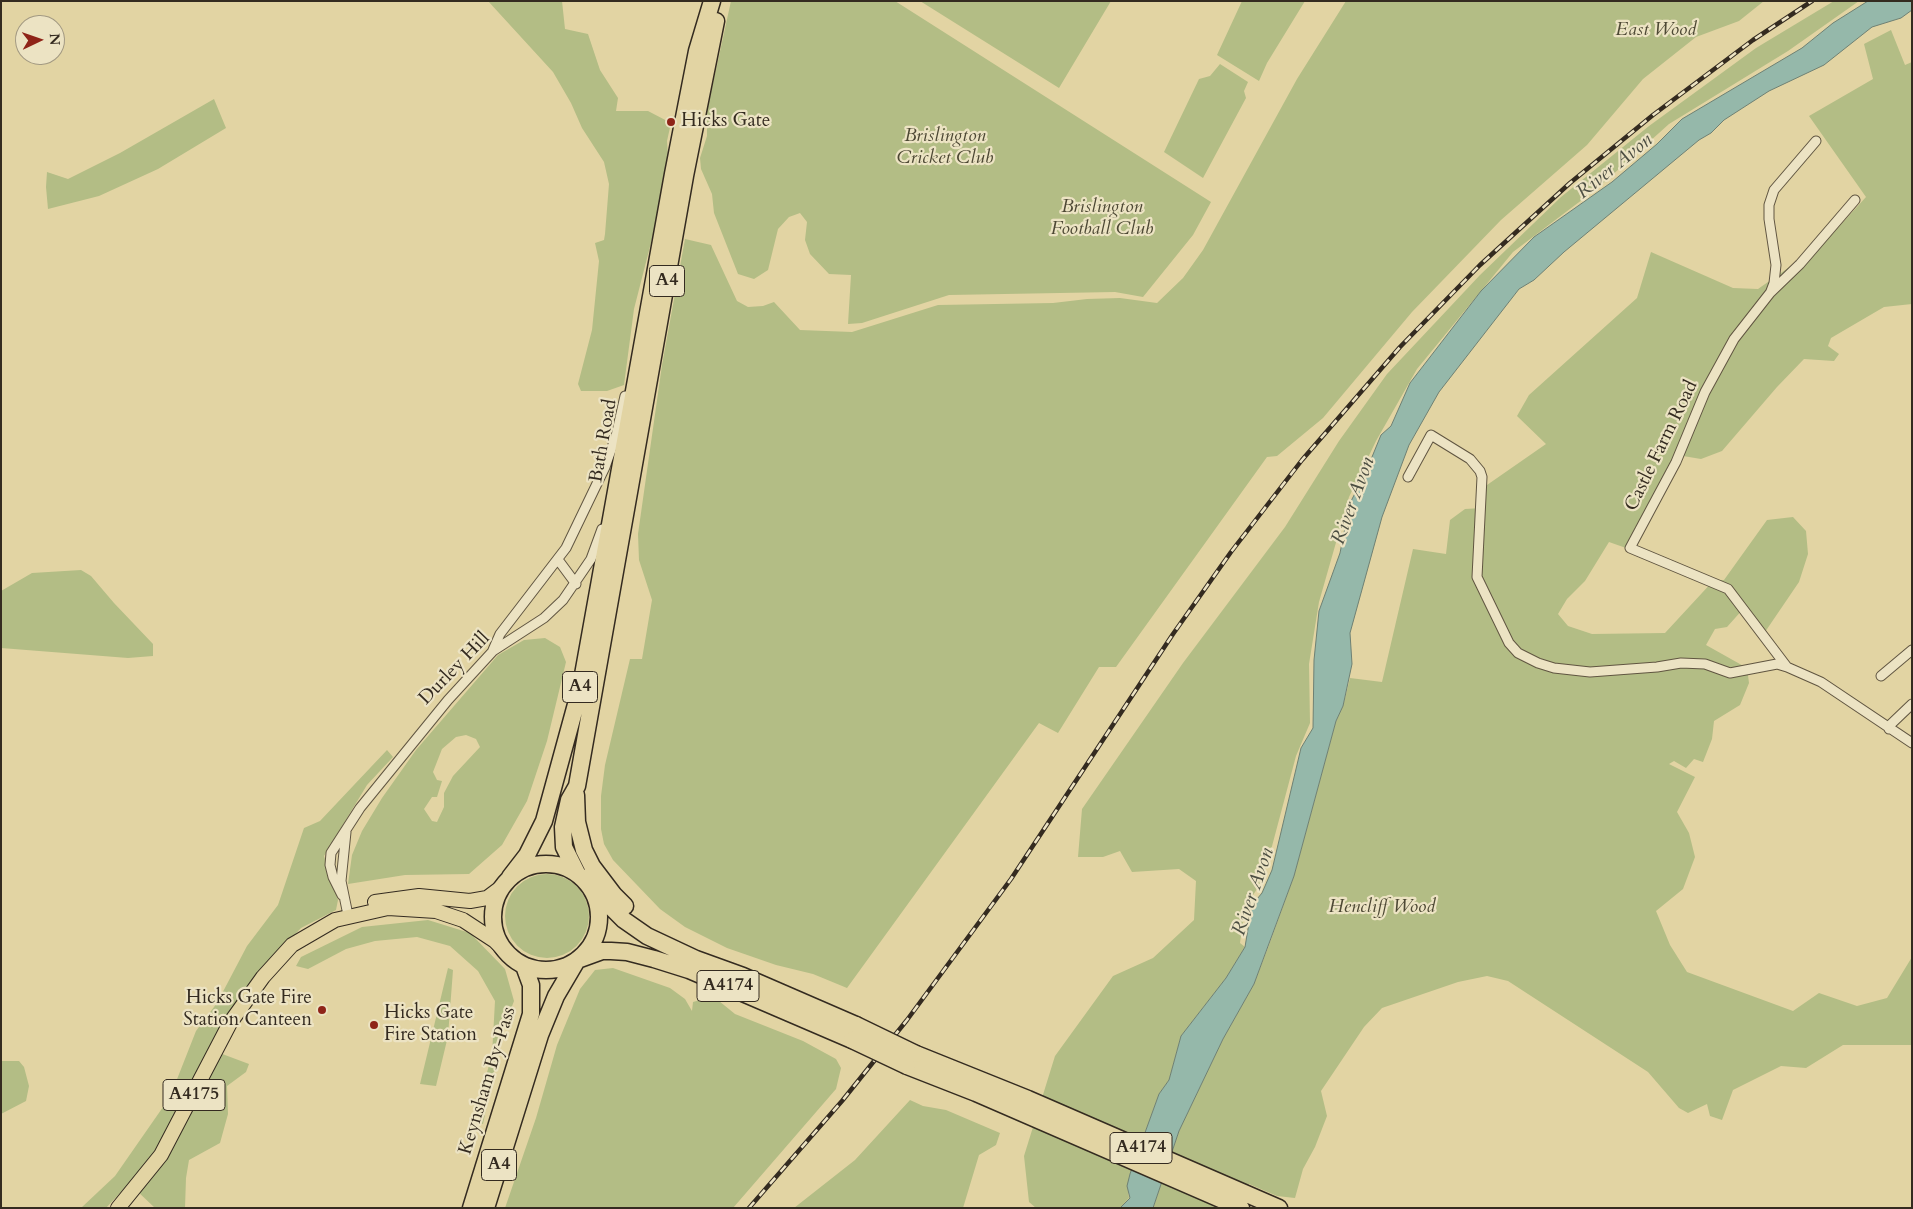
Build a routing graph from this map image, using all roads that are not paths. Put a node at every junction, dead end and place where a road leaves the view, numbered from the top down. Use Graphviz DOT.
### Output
graph roads {
  1 [pos="712,1"];
  2 [pos="721,1"];
  3 [pos="1816,141"];
  4 [pos="679,175"];
  5 [pos="1855,200"];
  6 [pos="1770,294"];
  7 [pos="625,396"];
  8 [pos="1408,477"];
  9 [pos="616,485"];
  10 [pos="558,561"];
  11 [pos="576,584"];
  12 [pos="1912,650"];
  13 [pos="493,651"];
  14 [pos="1787,667"];
  15 [pos="1881,676"];
  16 [pos="1912,704"];
  17 [pos="1889,729"];
  18 [pos="1912,743"];
  19 [pos="577,786"];
  20 [pos="577,873"];
  21 [pos="506,881"];
  22 [pos="592,888"];
  23 [pos="348,915"];
  24 [pos="507,953"];
  25 [pos="578,960"];
  26 [pos="524,966"];
  27 [pos="732,974"];
  28 [pos="854,1033"];
  29 [pos="1247,1202"];
  30 [pos="118,1208"];
  31 [pos="471,1208"];
  32 [pos="486,1208"];
  33 [pos="1278,1208"];
  1 -- 4 [label="highway, Bath Road / A4"];
  2 -- 4 [label="highway, Bath Road / A4"];
  3 -- 6 [label="street, Castle Farm Road"];
  4 -- 9 [label="highway, Bath Road / A4"];
  4 -- 19 [label="highway, Bath Road / A4"];
  5 -- 6 [label="street, Castle Farm Road"];
  6 -- 14 [label="street, Castle Farm Road"];
  7 -- 10 [label="street"];
  8 -- 14 [label="street"];
  9 -- 11 [label="street, Durley Hill"];
  9 -- 21 [label="highway, Bath Road / A4"];
  10 -- 11 [label="street"];
  10 -- 13 [label="street"];
  11 -- 13 [label="street, Durley Hill"];
  12 -- 15 [label="street"];
  13 -- 23 [label="street, Durley Hill"];
  14 -- 17 [label="street, Castle Farm Road"];
  16 -- 17 [label="street"];
  17 -- 18 [label="street, Castle Farm Road"];
  19 -- 20 [label="highway, Bath Road / A4"];
  19 -- 27 [label="highway"];
  20 -- 21 [label="highway"];
  20 -- 22 [label="highway"];
  21 -- 23 [label="main road, A4175"];
  21 -- 24 [label="highway"];
  22 -- 25 [label="highway"];
  22 -- 27 [label="highway, A4174"];
  23 -- 24 [label="main road, A4175"];
  23 -- 30 [label="main road, A4175"];
  24 -- 26 [label="highway"];
  25 -- 26 [label="highway"];
  25 -- 28 [label="highway, A4174"];
  25 -- 32 [label="highway, Keynsham By-Pass / A4"];
  26 -- 31 [label="highway, Keynsham By-Pass / A4"];
  27 -- 28 [label="highway, A4174"];
  28 -- 29 [label="highway, A4174, bridge"];
  29 -- 33 [label="highway, A4174"];
}
